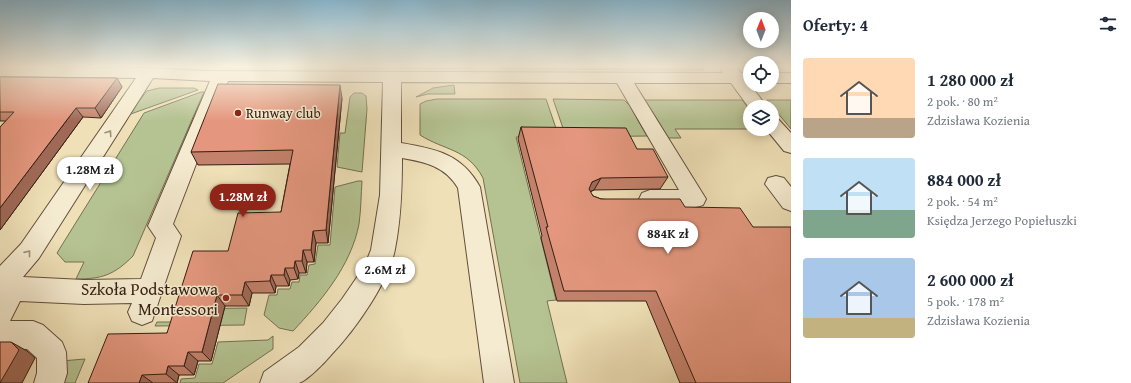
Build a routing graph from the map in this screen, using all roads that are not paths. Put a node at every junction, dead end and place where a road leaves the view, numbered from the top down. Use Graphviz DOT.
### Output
graph roads {
  1 [pos="147,85"];
  2 [pos="217,85"];
  3 [pos="392,85"];
  4 [pos="627,85"];
  5 [pos="744,85"];
  6 [pos="754,100"];
  7 [pos="779,132"];
  8 [pos="791,146"];
  9 [pos="393,149"];
  10 [pos="776,184"];
  11 [pos="633,199"];
  12 [pos="791,202"];
  13 [pos="4,283"];
  14 [pos="0,313"];
  15 [pos="0,334"];
  16 [pos="49,383"];
  17 [pos="275,383"];
  18 [pos="499,383"];
  13 -- 1 [label="street, one-way"];
  2 -- 13 [label="street"];
  3 -- 9 [label="street"];
  4 -- 11 [label="street"];
  5 -- 6 [label="street"];
  7 -- 8 [label="street"];
  9 -- 17 [label="street"];
  9 -- 18 [label="street"];
  10 -- 12 [label="street"];
  13 -- 14 [label="street"];
  15 -- 16 [label="street"];
}
